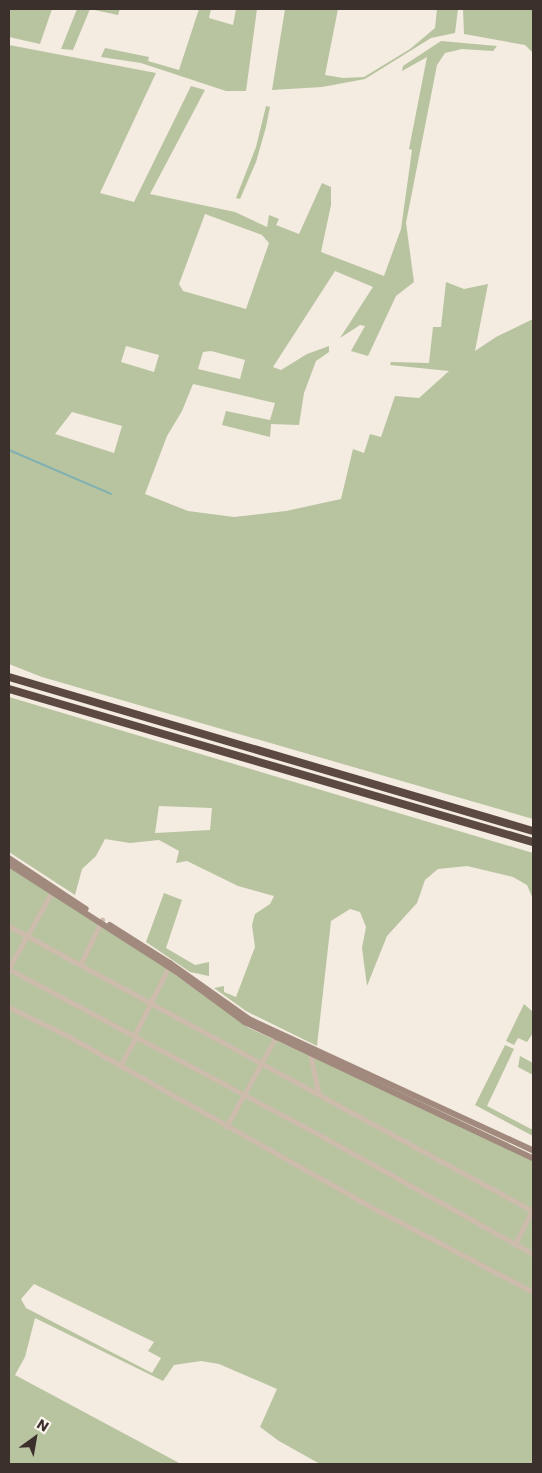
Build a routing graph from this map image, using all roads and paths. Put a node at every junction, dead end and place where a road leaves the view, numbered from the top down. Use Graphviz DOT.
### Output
graph roads {
  1 [pos="9,676"];
  2 [pos="9,689"];
  3 [pos="533,831"];
  4 [pos="533,842"];
  5 [pos="9,858"];
  6 [pos="9,864"];
  7 [pos="53,889"];
  8 [pos="101,921"];
  9 [pos="9,926"];
  10 [pos="26,935"];
  11 [pos="80,965"];
  12 [pos="169,965"];
  13 [pos="9,968"];
  14 [pos="149,1002"];
  15 [pos="9,1006"];
  16 [pos="135,1036"];
  17 [pos="276,1036"];
  18 [pos="311,1051"];
  19 [pos="260,1063"];
  20 [pos="120,1066"];
  21 [pos="319,1094"];
  22 [pos="242,1095"];
  23 [pos="226,1126"];
  24 [pos="533,1150"];
  25 [pos="533,1158"];
  26 [pos="533,1210"];
  27 [pos="515,1244"];
  28 [pos="533,1254"];
  29 [pos="533,1292"];
  1 -- 3 [label="highway"];
  2 -- 4 [label="highway"];
  5 -- 7 [label="main road"];
  6 -- 7 [label="main road"];
  7 -- 8 [label="main road"];
  7 -- 10 [label="street"];
  8 -- 11 [label="street"];
  8 -- 12 [label="main road"];
  9 -- 10 [label="street"];
  10 -- 11 [label="street"];
  10 -- 13 [label="street"];
  11 -- 14 [label="street"];
  12 -- 14 [label="street"];
  12 -- 17 [label="main road"];
  13 -- 16 [label="street"];
  14 -- 16 [label="street"];
  14 -- 19 [label="street"];
  15 -- 20 [label="street"];
  16 -- 20 [label="street"];
  16 -- 22 [label="street"];
  17 -- 18 [label="main road"];
  17 -- 19 [label="street"];
  18 -- 21 [label="street"];
  18 -- 24 [label="main road"];
  18 -- 25 [label="main road"];
  19 -- 21 [label="street"];
  19 -- 22 [label="street"];
  20 -- 23 [label="street"];
  21 -- 26 [label="street"];
  22 -- 23 [label="street"];
  22 -- 27 [label="street"];
  23 -- 29 [label="street"];
  26 -- 27 [label="street"];
  27 -- 28 [label="street"];
}
